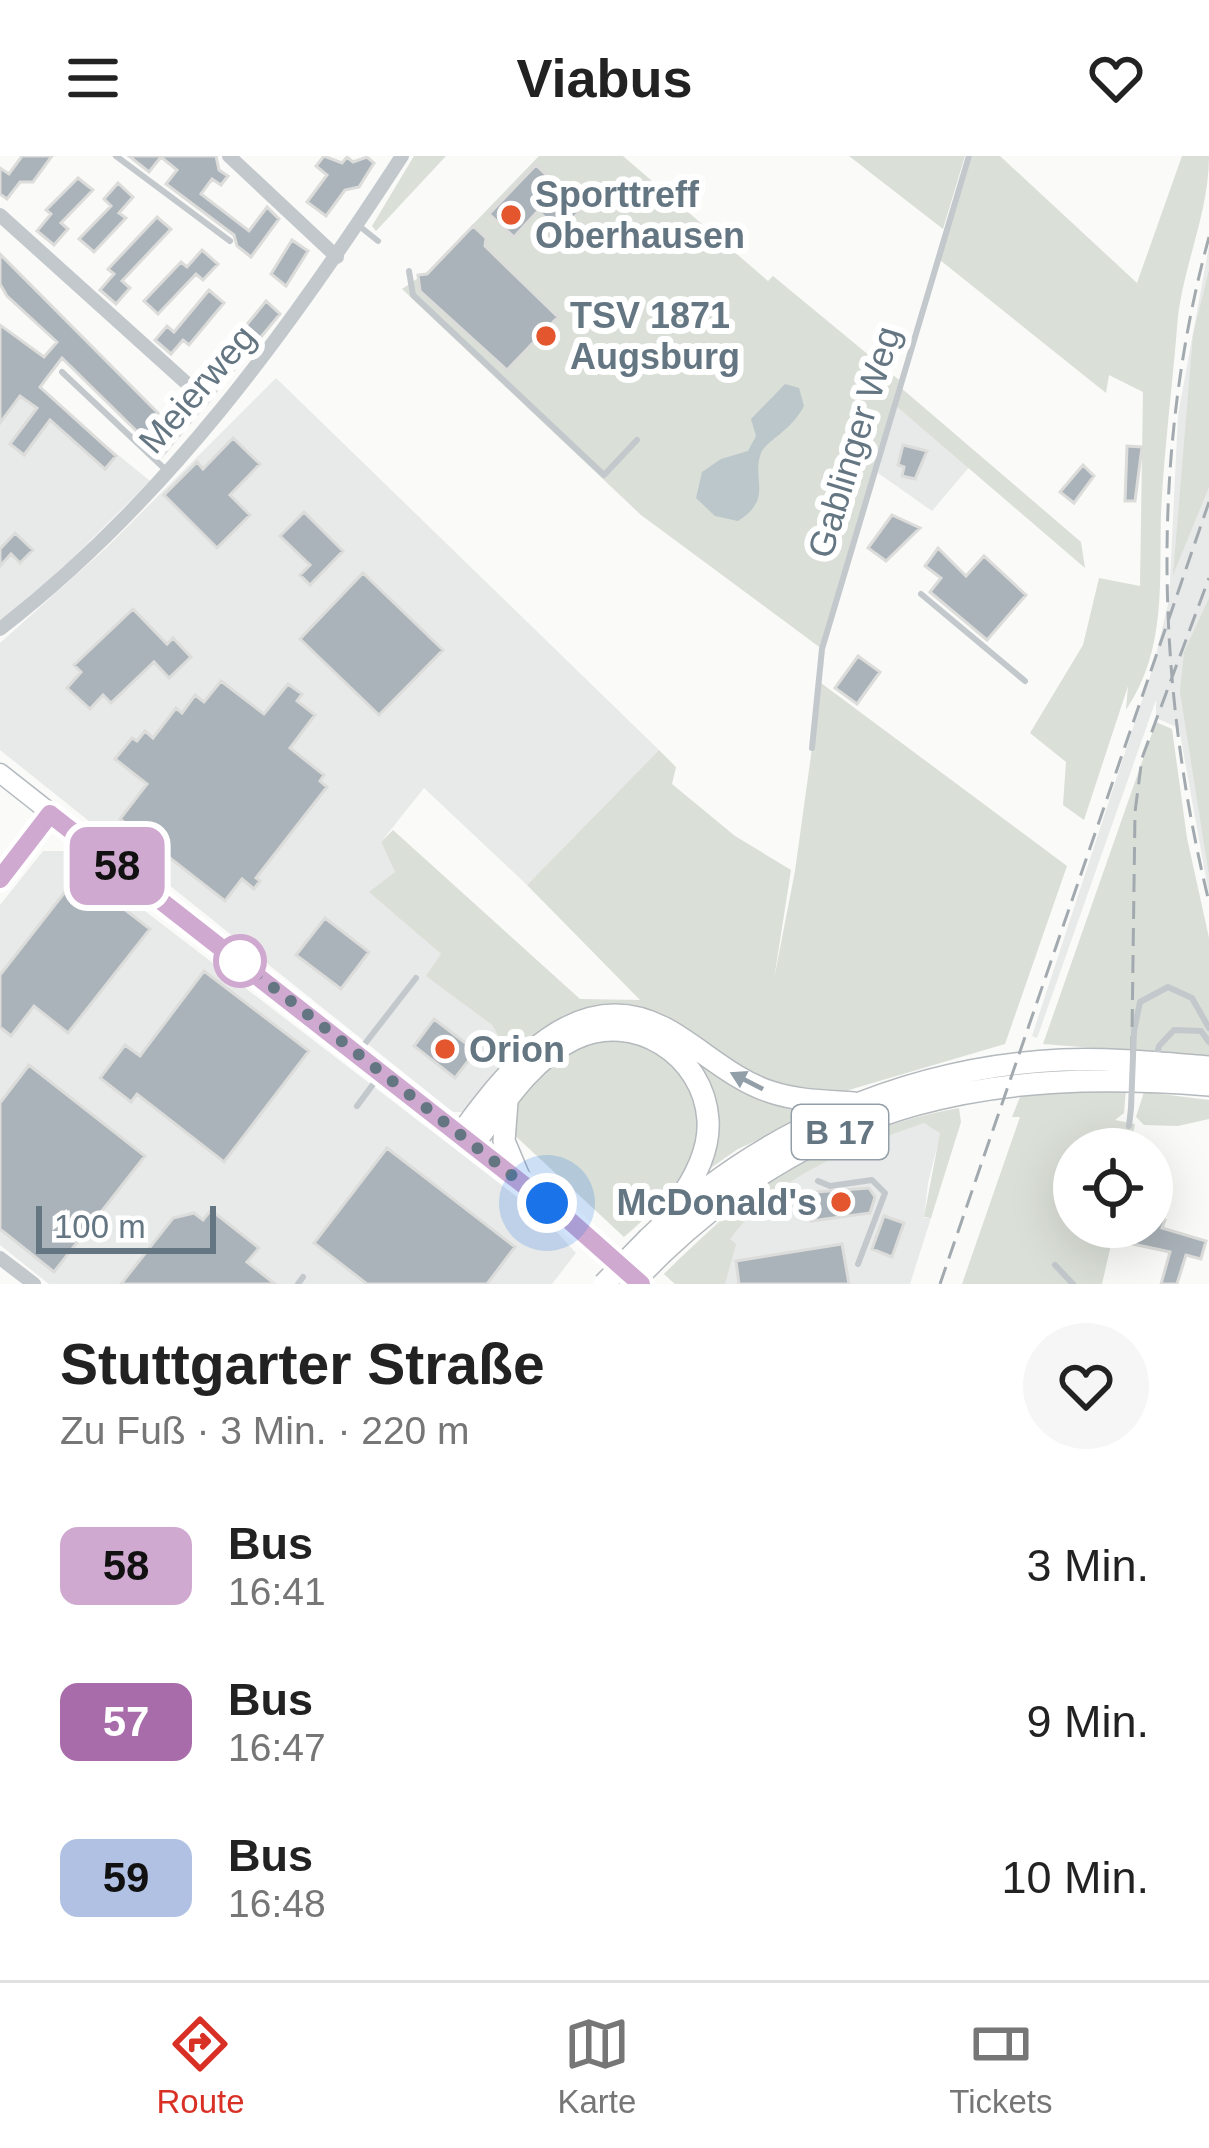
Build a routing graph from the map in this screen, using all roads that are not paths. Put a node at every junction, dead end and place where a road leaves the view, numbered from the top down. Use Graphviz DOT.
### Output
graph roads {
  1 [pos="116,156"];
  2 [pos="229,156"];
  3 [pos="402,156"];
  4 [pos="969,156"];
  5 [pos="0,214"];
  6 [pos="358,224"];
  7 [pos="230,241"];
  8 [pos="378,242"];
  9 [pos="337,257"];
  10 [pos="409,271"];
  11 [pos="62,373"];
  12 [pos="194,389"];
  13 [pos="638,440"];
  14 [pos="166,471"];
  15 [pos="921,594"];
  16 [pos="0,629"];
  17 [pos="1025,681"];
  18 [pos="812,748"];
  19 [pos="0,773"];
  20 [pos="50,814"];
  21 [pos="0,879"];
  22 [pos="416,978"];
  23 [pos="1209,1028"];
  24 [pos="1209,1042"];
  25 [pos="357,1053"];
  26 [pos="1155,1062"];
  27 [pos="1209,1066"];
  28 [pos="1029,1071"];
  29 [pos="382,1072"];
  30 [pos="1209,1085"];
  31 [pos="507,1102"];
  32 [pos="861,1103"];
  33 [pos="357,1106"];
  34 [pos="1129,1126"];
  35 [pos="466,1140"];
  36 [pos="818,1180"];
  37 [pos="522,1184"];
  38 [pos="656,1240"];
  39 [pos="610,1254"];
  40 [pos="0,1258"];
  41 [pos="859,1264"];
  42 [pos="1055,1265"];
  43 [pos="34,1284"];
  44 [pos="604,1284"];
  45 [pos="631,1284"];
  46 [pos="1073,1284"];
  1 -- 7 [label="lane"];
  2 -- 9 [label="street"];
  3 -- 6 [label="street, Meierweg"];
  4 -- 18 [label="lane, Gablinger Weg"];
  5 -- 12 [label="street"];
  6 -- 8 [label="lane"];
  6 -- 9 [label="street, Meierweg"];
  9 -- 14 [label="street, Meierweg"];
  10 -- 13 [label="lane"];
  11 -- 14 [label="lane"];
  14 -- 16 [label="street, Meierweg"];
  15 -- 17 [label="lane"];
  19 -- 20 [label="main road"];
  20 -- 21 [label="street"];
  20 -- 25 [label="main road"];
  22 -- 25 [label="lane"];
  23 -- 34 [label="lane, bridge"];
  24 -- 26 [label="lane"];
  25 -- 29 [label="main road"];
  26 -- 27 [label="highway, B 17"];
  26 -- 28 [label="highway, B 17"];
  28 -- 30 [label="highway, B 17"];
  28 -- 32 [label="highway, B 17"];
  28 -- 38 [label="highway, B 17"];
  29 -- 33 [label="lane"];
  29 -- 35 [label="main road"];
  31 -- 35 [label="highway"];
  31 -- 37 [label="highway"];
  31 -- 38 [label="highway"];
  32 -- 35 [label="highway, one-way"];
  32 -- 38 [label="highway, B 17"];
  35 -- 37 [label="main road"];
  36 -- 41 [label="lane"];
  37 -- 39 [label="main road"];
  38 -- 44 [label="highway, B 17, bridge"];
  38 -- 45 [label="highway, B 17, bridge"];
  40 -- 43 [label="street"];
  42 -- 46 [label="lane"];
}
